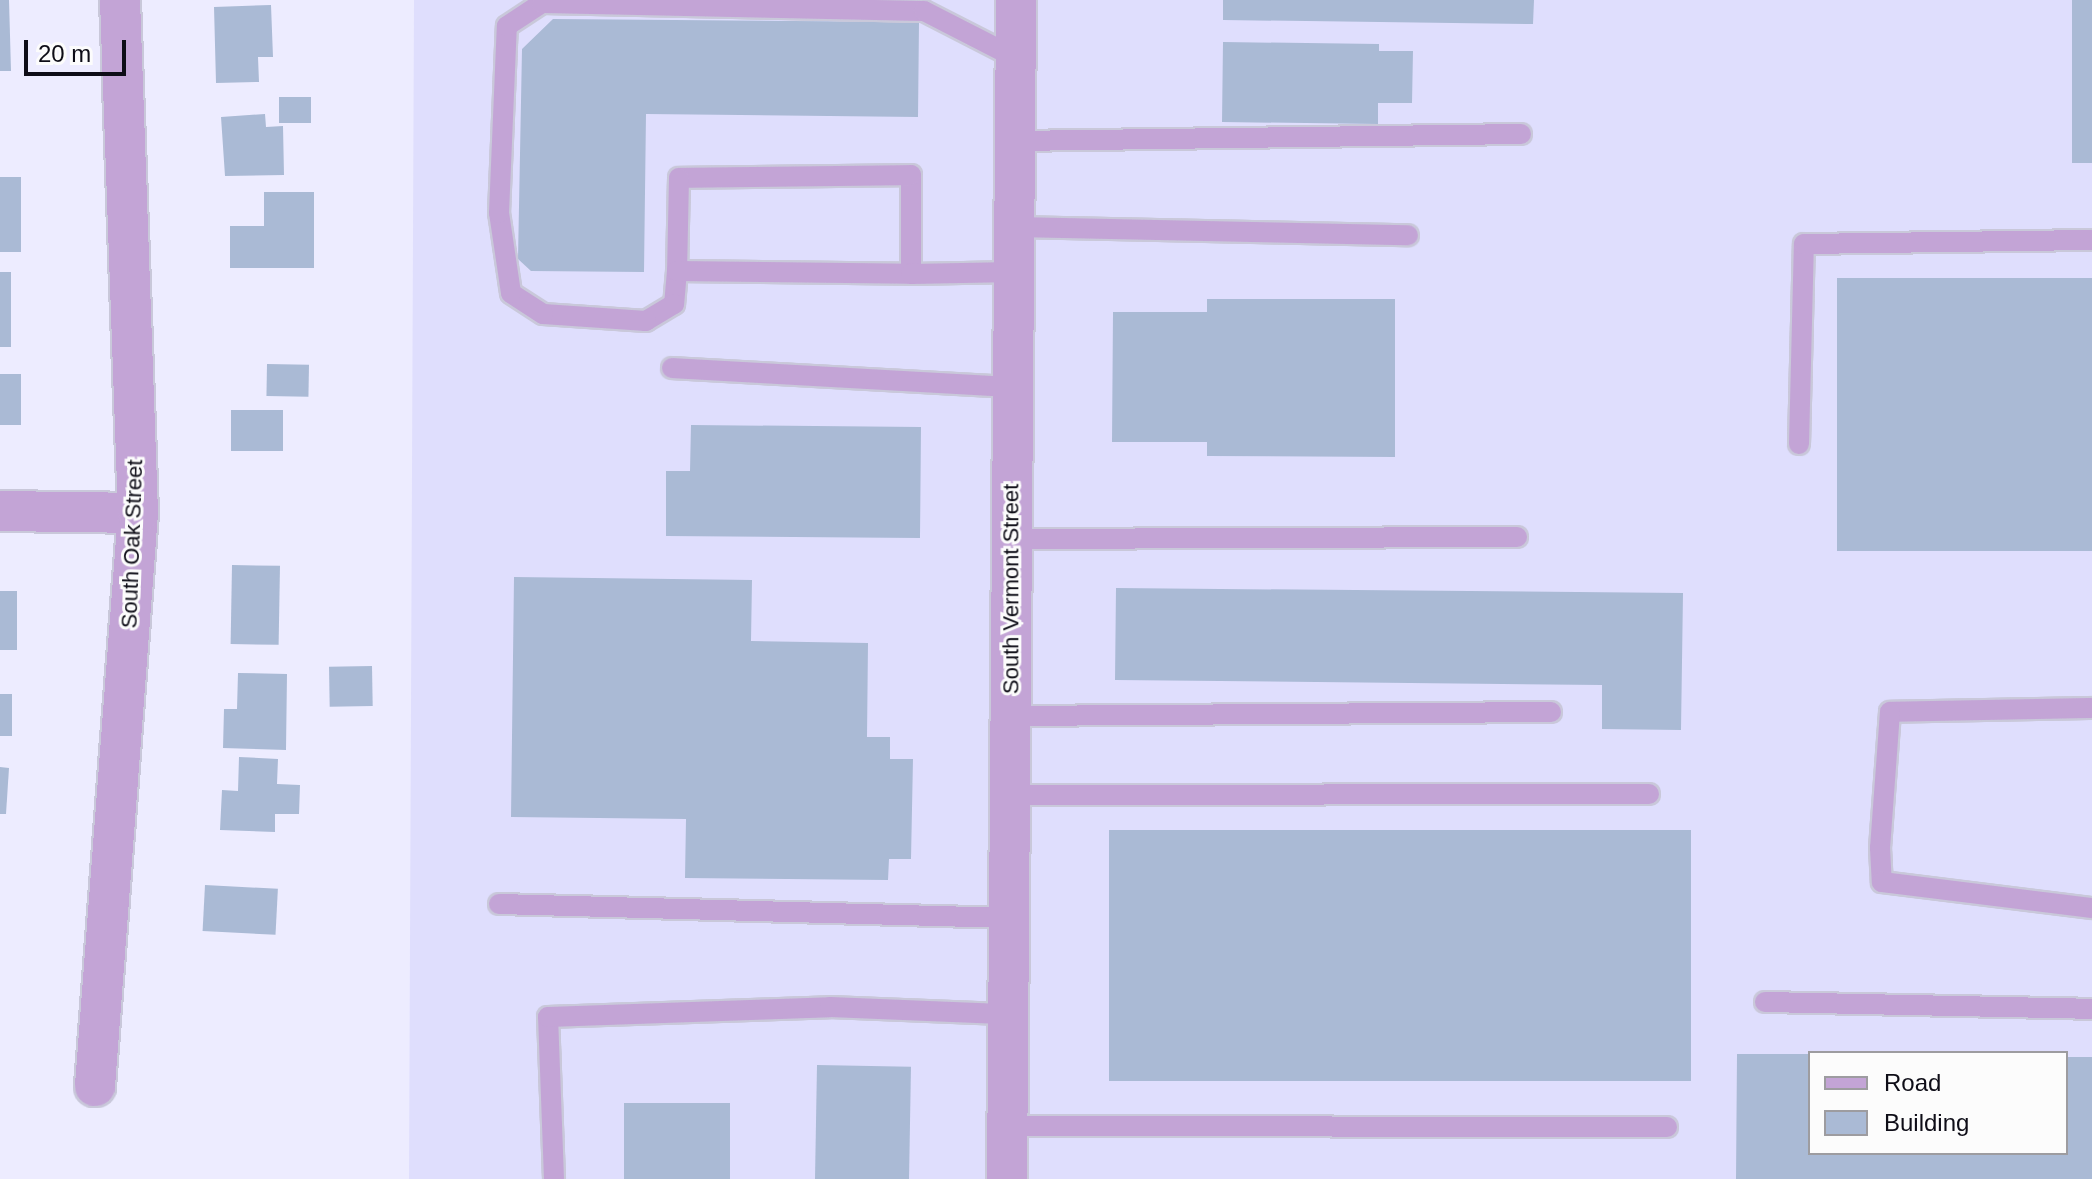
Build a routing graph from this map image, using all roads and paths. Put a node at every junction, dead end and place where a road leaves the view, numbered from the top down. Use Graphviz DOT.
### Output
graph roads {
  1 [pos="120,0"];
  2 [pos="1016,0"];
  3 [pos="1016,58"];
  4 [pos="1521,134"];
  5 [pos="1015,141"];
  6 [pos="1014,227"];
  7 [pos="1408,235"];
  8 [pos="2092,240"];
  9 [pos="677,271"];
  10 [pos="1014,272"];
  11 [pos="911,274"];
  12 [pos="672,368"];
  13 [pos="1013,387"];
  14 [pos="1799,444"];
  15 [pos="0,511"];
  16 [pos="138,513"];
  17 [pos="1517,537"];
  18 [pos="1012,539"];
  19 [pos="2092,708"];
  20 [pos="1551,712"];
  21 [pos="1010,716"];
  22 [pos="1649,794"];
  23 [pos="1010,795"];
  24 [pos="499,904"];
  25 [pos="2092,908"];
  26 [pos="1009,918"];
  27 [pos="1765,1002"];
  28 [pos="2092,1009"];
  29 [pos="1008,1014"];
  30 [pos="95,1086"];
  31 [pos="1008,1126"];
  32 [pos="1667,1127"];
  33 [pos="554,1179"];
  34 [pos="1007,1179"];
  1 -- 16 [label="street, South Oak Street"];
  2 -- 3 [label="street, South Vermont Street"];
  3 -- 5 [label="street, South Vermont Street"];
  3 -- 9 [label="lane"];
  4 -- 5 [label="lane"];
  5 -- 6 [label="street, South Vermont Street"];
  6 -- 7 [label="lane"];
  6 -- 10 [label="street, South Vermont Street"];
  8 -- 14 [label="lane"];
  9 -- 11 [label="lane"];
  9 -- 11 [label="lane"];
  10 -- 11 [label="lane"];
  10 -- 13 [label="street, South Vermont Street"];
  12 -- 13 [label="lane"];
  13 -- 18 [label="street, South Vermont Street"];
  15 -- 16 [label="street"];
  16 -- 30 [label="street, South Oak Street"];
  17 -- 18 [label="lane"];
  18 -- 21 [label="street, South Vermont Street"];
  19 -- 25 [label="lane"];
  20 -- 21 [label="lane"];
  21 -- 23 [label="street, South Vermont Street"];
  22 -- 23 [label="lane"];
  23 -- 26 [label="street, South Vermont Street"];
  24 -- 26 [label="lane"];
  26 -- 29 [label="street, South Vermont Street"];
  27 -- 28 [label="lane"];
  29 -- 31 [label="street, South Vermont Street"];
  29 -- 33 [label="lane"];
  31 -- 32 [label="lane"];
  31 -- 34 [label="street, South Vermont Street"];
}
